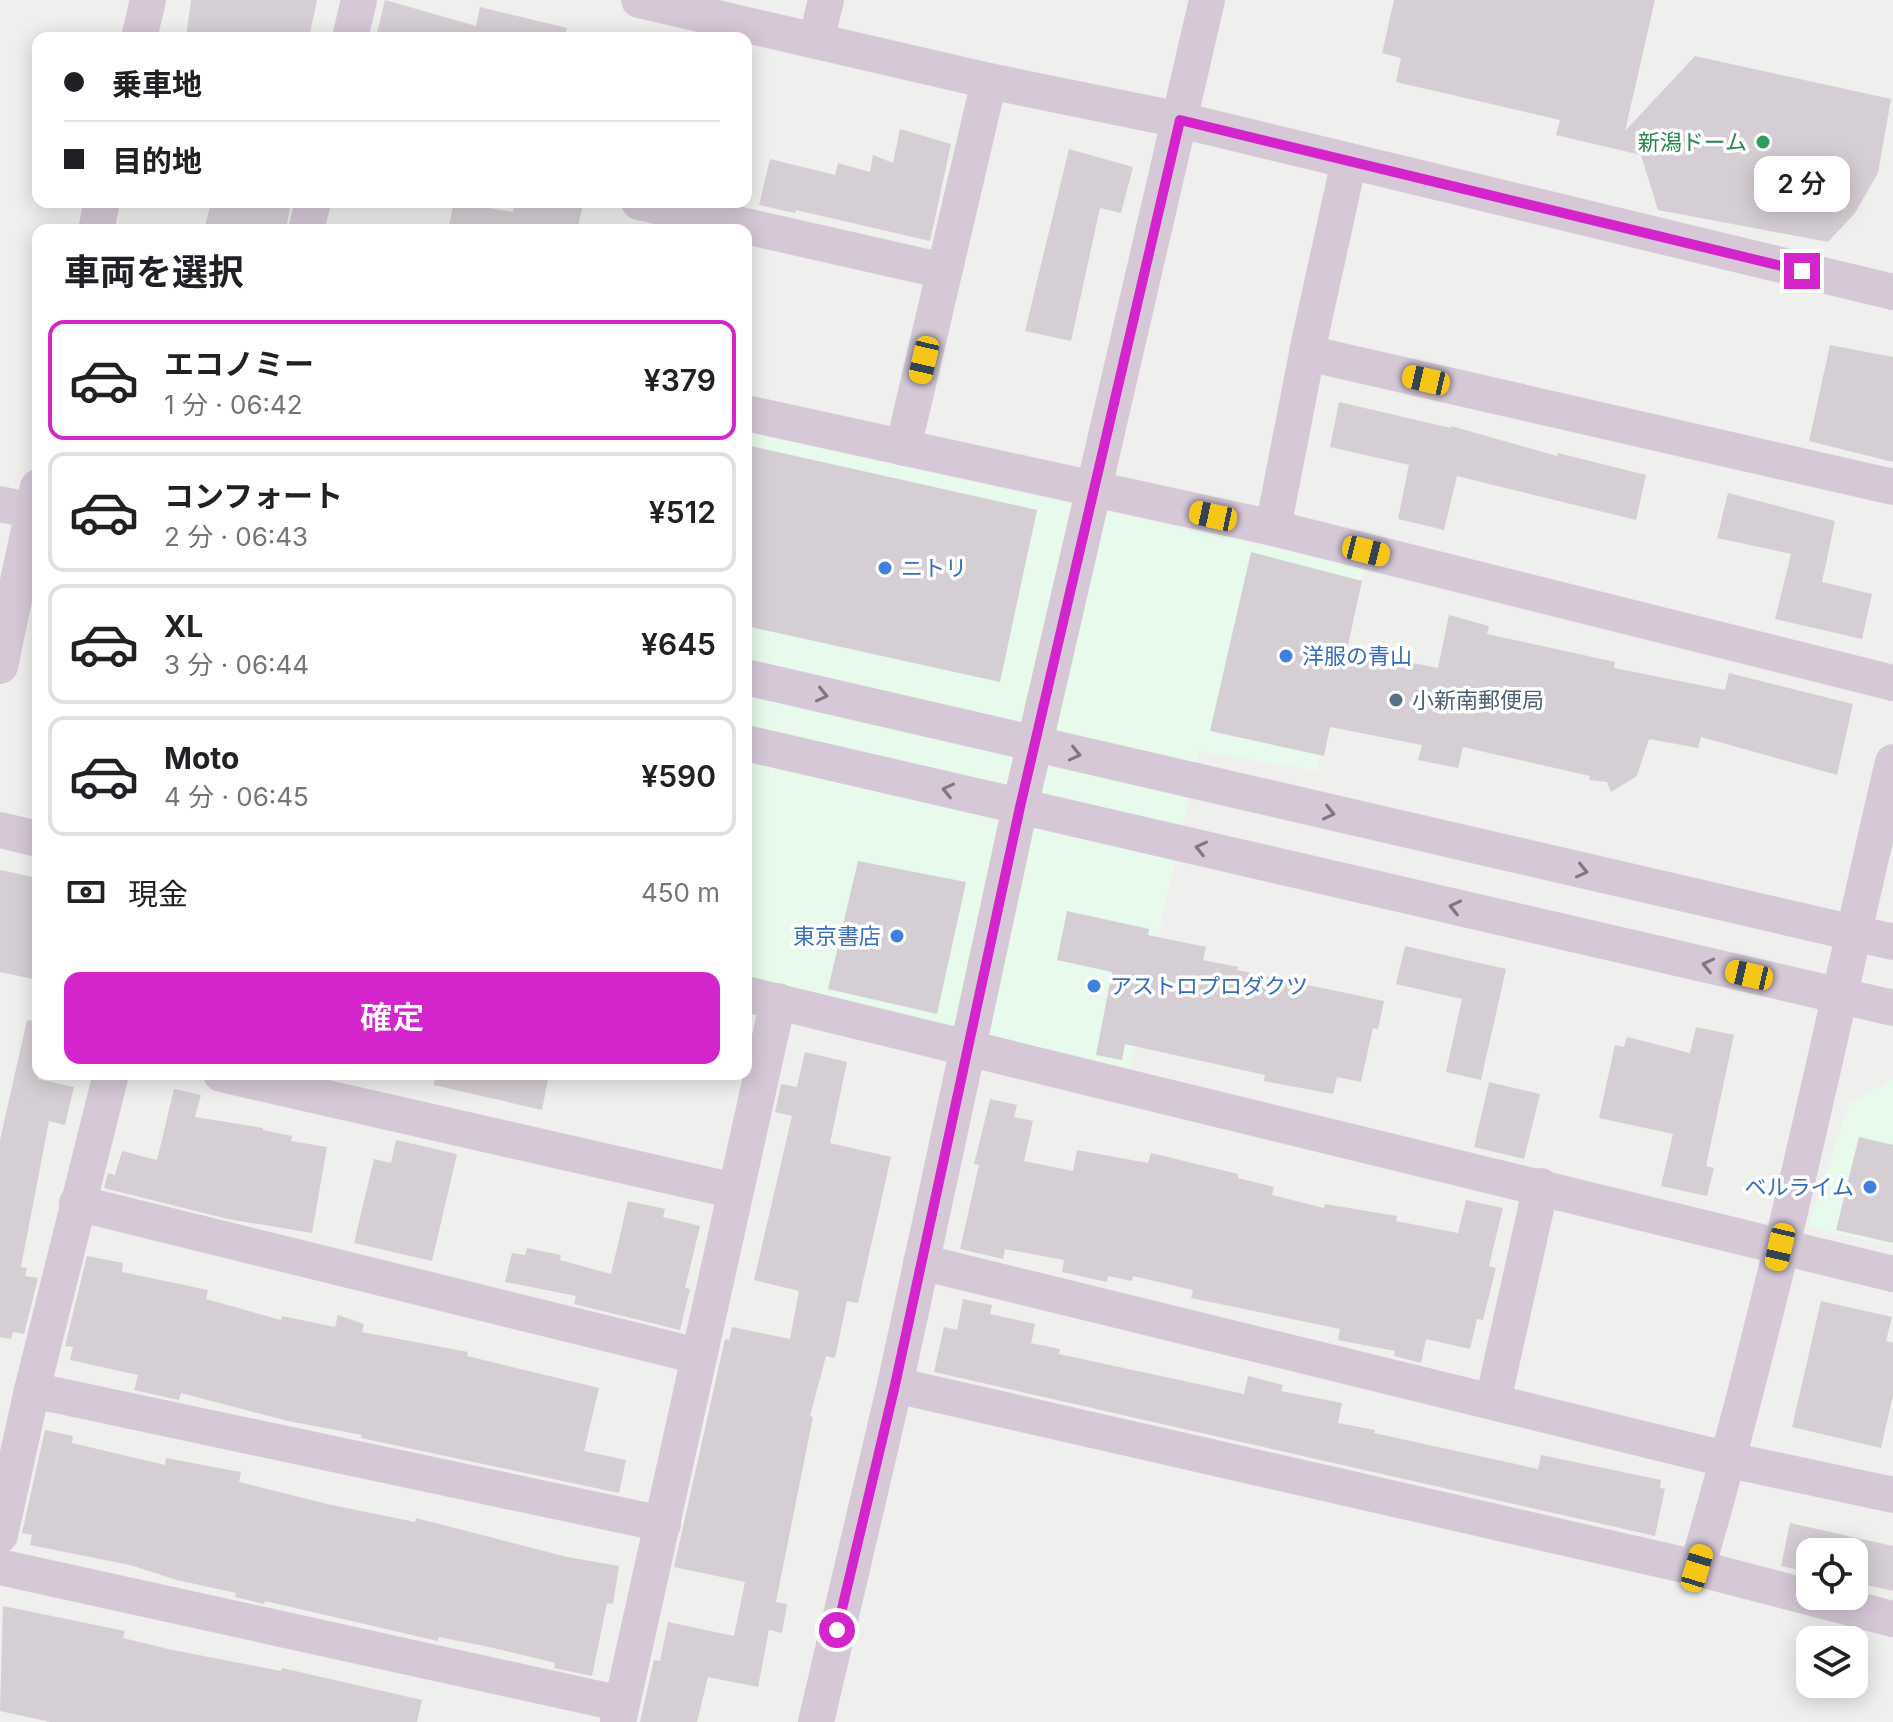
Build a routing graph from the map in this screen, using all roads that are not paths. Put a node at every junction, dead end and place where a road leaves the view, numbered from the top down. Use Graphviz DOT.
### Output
graph roads {
  1 [pos="148,0"];
  2 [pos="359,0"];
  3 [pos="639,0"];
  4 [pos="826,0"];
  5 [pos="1207,0"];
  6 [pos="140,32"];
  7 [pos="351,32"];
  8 [pos="816,41"];
  9 [pos="989,81"];
  10 [pos="1180,120"];
  11 [pos="1349,161"];
  12 [pos="666,208"];
  13 [pos="736,224"];
  14 [pos="752,228"];
  15 [pos="944,271"];
  16 [pos="1893,292"];
  17 [pos="1307,353"];
  18 [pos="752,414"];
  19 [pos="903,448"];
  20 [pos="1893,487"];
  21 [pos="1093,491"];
  22 [pos="27,503"];
  23 [pos="1273,528"];
  24 [pos="20,576"];
  25 [pos="0,666"];
  26 [pos="752,678"];
  27 [pos="1893,683"];
  28 [pos="752,744"];
  29 [pos="1035,745"];
  30 [pos="1893,762"];
  31 [pos="1020,807"];
  32 [pos="0,830"];
  33 [pos="32,838"];
  34 [pos="1853,934"];
  35 [pos="1893,942"];
  36 [pos="1840,996"];
  37 [pos="762,997"];
  38 [pos="1893,1008"];
  39 [pos="969,1050"];
  40 [pos="752,1069"];
  41 [pos="109,1080"];
  42 [pos="247,1080"];
  43 [pos="750,1080"];
  44 [pos="1541,1186"];
  45 [pos="735,1191"];
  46 [pos="77,1203"];
  47 [pos="1780,1247"];
  48 [pos="921,1262"];
  49 [pos="1893,1274"];
  50 [pos="698,1356"];
  51 [pos="895,1385"];
  52 [pos="32,1390"];
  53 [pos="1493,1401"];
  54 [pos="1729,1460"];
  55 [pos="1893,1495"];
  56 [pos="663,1524"];
  57 [pos="0,1535"];
  58 [pos="0,1567"];
  59 [pos="1697,1568"];
  60 [pos="1893,1619"];
  61 [pos="620,1713"];
  62 [pos="816,1722"];
  1 -- 6 [label="street"];
  2 -- 7 [label="street"];
  3 -- 8 [label="street"];
  4 -- 8 [label="street"];
  5 -- 10 [label="street"];
  8 -- 9 [label="street"];
  9 -- 10 [label="street"];
  9 -- 15 [label="street"];
  10 -- 11 [label="street"];
  10 -- 21 [label="street"];
  11 -- 16 [label="street"];
  11 -- 17 [label="street"];
  12 -- 13 [label="street"];
  14 -- 15 [label="street"];
  15 -- 19 [label="street"];
  17 -- 20 [label="street"];
  17 -- 23 [label="street"];
  18 -- 19 [label="street"];
  19 -- 21 [label="street"];
  21 -- 23 [label="street"];
  21 -- 29 [label="street"];
  22 -- 24 [label="street"];
  23 -- 27 [label="street"];
  24 -- 25 [label="street"];
  26 -- 29 [label="street, one-way"];
  31 -- 28 [label="street, one-way"];
  29 -- 31 [label="street"];
  29 -- 34 [label="street, one-way"];
  30 -- 34 [label="street"];
  36 -- 31 [label="street, one-way"];
  31 -- 39 [label="street"];
  32 -- 33 [label="street"];
  34 -- 35 [label="street"];
  34 -- 36 [label="street"];
  36 -- 38 [label="street"];
  36 -- 47 [label="street"];
  37 -- 39 [label="street"];
  37 -- 40 [label="street"];
  39 -- 44 [label="street"];
  39 -- 48 [label="street"];
  41 -- 46 [label="street"];
  42 -- 45 [label="street"];
  43 -- 45 [label="street"];
  44 -- 47 [label="street"];
  44 -- 53 [label="street"];
  45 -- 50 [label="street"];
  46 -- 50 [label="street"];
  46 -- 52 [label="street"];
  47 -- 49 [label="street"];
  47 -- 54 [label="street"];
  48 -- 51 [label="street"];
  48 -- 53 [label="street"];
  50 -- 56 [label="street"];
  51 -- 59 [label="street"];
  51 -- 62 [label="street"];
  52 -- 56 [label="street"];
  52 -- 57 [label="street"];
  53 -- 54 [label="street"];
  54 -- 55 [label="street"];
  54 -- 59 [label="street"];
  56 -- 61 [label="street"];
  58 -- 61 [label="street"];
  59 -- 60 [label="street"];
}
